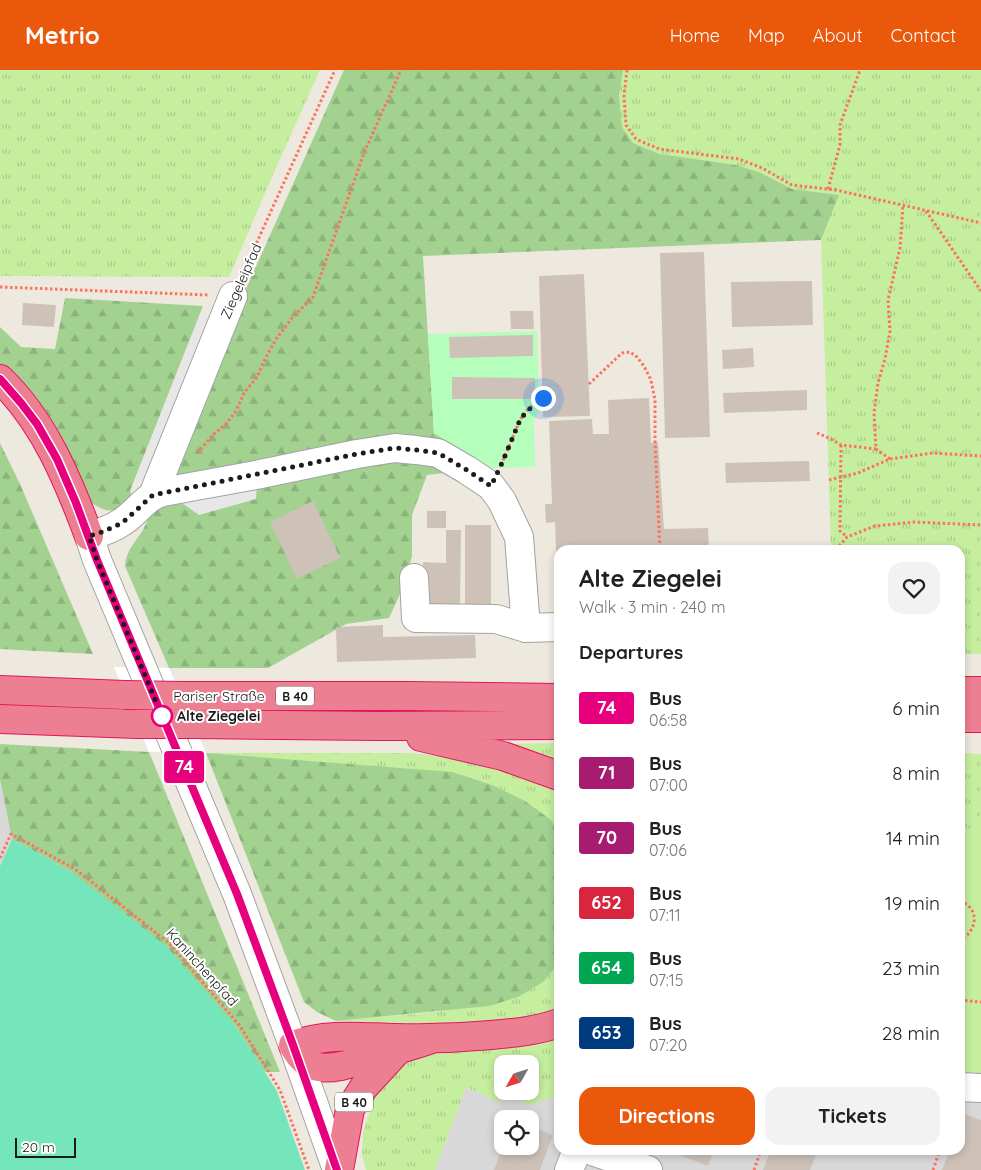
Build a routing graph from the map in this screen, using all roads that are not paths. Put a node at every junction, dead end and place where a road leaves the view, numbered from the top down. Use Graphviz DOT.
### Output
graph roads {
  1 [pos="233,296"];
  2 [pos="0,379"];
  3 [pos="153,495"];
  4 [pos="89,536"];
  5 [pos="414,578"];
  6 [pos="554,627"];
  7 [pos="526,628"];
  8 [pos="0,690"];
  9 [pos="965,691"];
  10 [pos="981,691"];
  11 [pos="554,698"];
  12 [pos="965,718"];
  13 [pos="981,718"];
  14 [pos="0,719"];
  15 [pos="554,725"];
  16 [pos="377,726"];
  17 [pos="554,774"];
  18 [pos="554,1024"];
  19 [pos="432,1040"];
  20 [pos="293,1045"];
  21 [pos="400,1048"];
  22 [pos="965,1087"];
  23 [pos="981,1088"];
  24 [pos="575,1155"];
  25 [pos="604,1155"];
  26 [pos="338,1170"];
  27 [pos="569,1170"];
  28 [pos="648,1170"];
  1 -- 3 [label="street, Ziegeleipfad"];
  2 -- 4 [label="highway"];
  3 -- 4 [label="street"];
  3 -- 7 [label="street"];
  4 -- 20 [label="street"];
  5 -- 7 [label="street"];
  6 -- 7 [label="street"];
  8 -- 11 [label="highway, Pariser Straße / B 40, bridge"];
  9 -- 10 [label="highway"];
  12 -- 13 [label="highway"];
  14 -- 16 [label="highway, Pariser Straße / B 40, bridge"];
  15 -- 16 [label="highway, Pariser Straße / B 40"];
  16 -- 17 [label="highway, B 40"];
  18 -- 19 [label="highway"];
  19 -- 20 [label="highway"];
  19 -- 21 [label="highway"];
  20 -- 21 [label="highway"];
  20 -- 26 [label="street"];
  21 -- 26 [label="highway, B 40"];
  22 -- 23 [label="street"];
  24 -- 27 [label="street"];
  25 -- 28 [label="street"];
}
